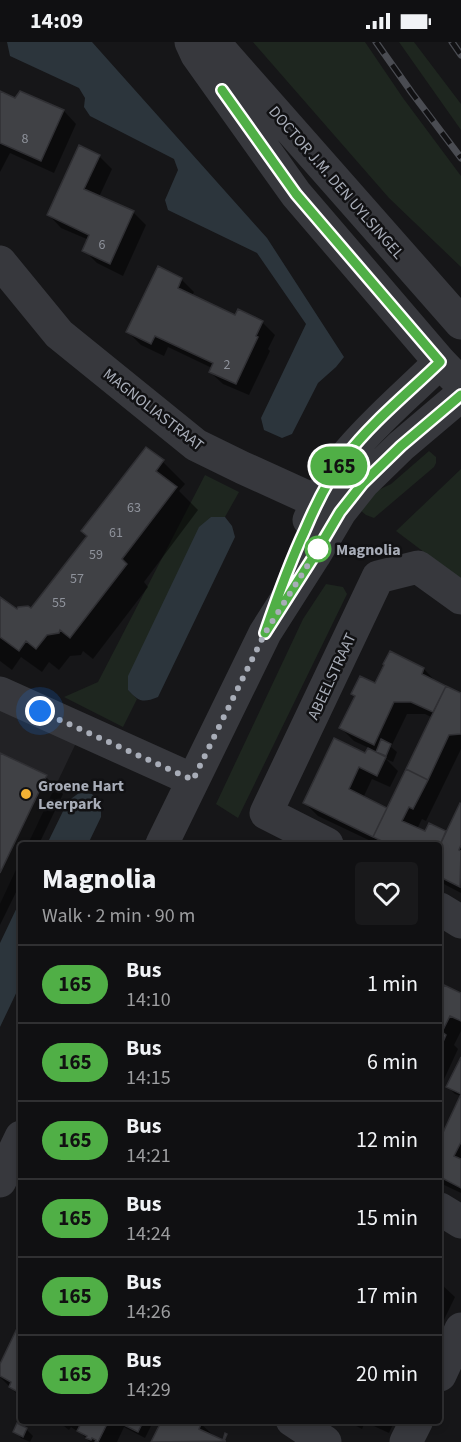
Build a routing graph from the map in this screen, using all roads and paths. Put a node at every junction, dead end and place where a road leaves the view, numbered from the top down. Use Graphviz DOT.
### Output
graph roads {
  1 [pos="190,42"];
  2 [pos="211,42"];
  3 [pos="0,262"];
  4 [pos="461,323"];
  5 [pos="454,368"];
  6 [pos="461,394"];
  7 [pos="329,507"];
  8 [pos="461,598"];
  9 [pos="0,693"];
  10 [pos="193,780"];
  11 [pos="163,842"];
  12 [pos="323,842"];
  13 [pos="442,910"];
  14 [pos="461,922"];
  15 [pos="18,1143"];
  16 [pos="0,1181"];
  17 [pos="442,1210"];
  18 [pos="461,1222"];
  19 [pos="461,1329"];
  20 [pos="448,1375"];
  21 [pos="298,1424"];
  22 [pos="415,1424"];
  23 [pos="325,1442"];
  24 [pos="406,1442"];
  1 -- 5 [label="street, DOCTOR J.M. DEN UYLSINGEL"];
  2 -- 4 [label="street, DOCTOR J.M. DEN UYLSINGEL"];
  3 -- 7 [label="street, MAGNOLIASTRAAT"];
  5 -- 7 [label="street"];
  6 -- 7 [label="street"];
  7 -- 10 [label="street"];
  8 -- 12 [label="street, ABEELSTRAAT"];
  9 -- 10 [label="street"];
  10 -- 11 [label="street"];
  13 -- 14 [label="street"];
  15 -- 16 [label="street"];
  17 -- 18 [label="street"];
  19 -- 20 [label="street"];
  21 -- 23 [label="street"];
  22 -- 24 [label="street"];
}
